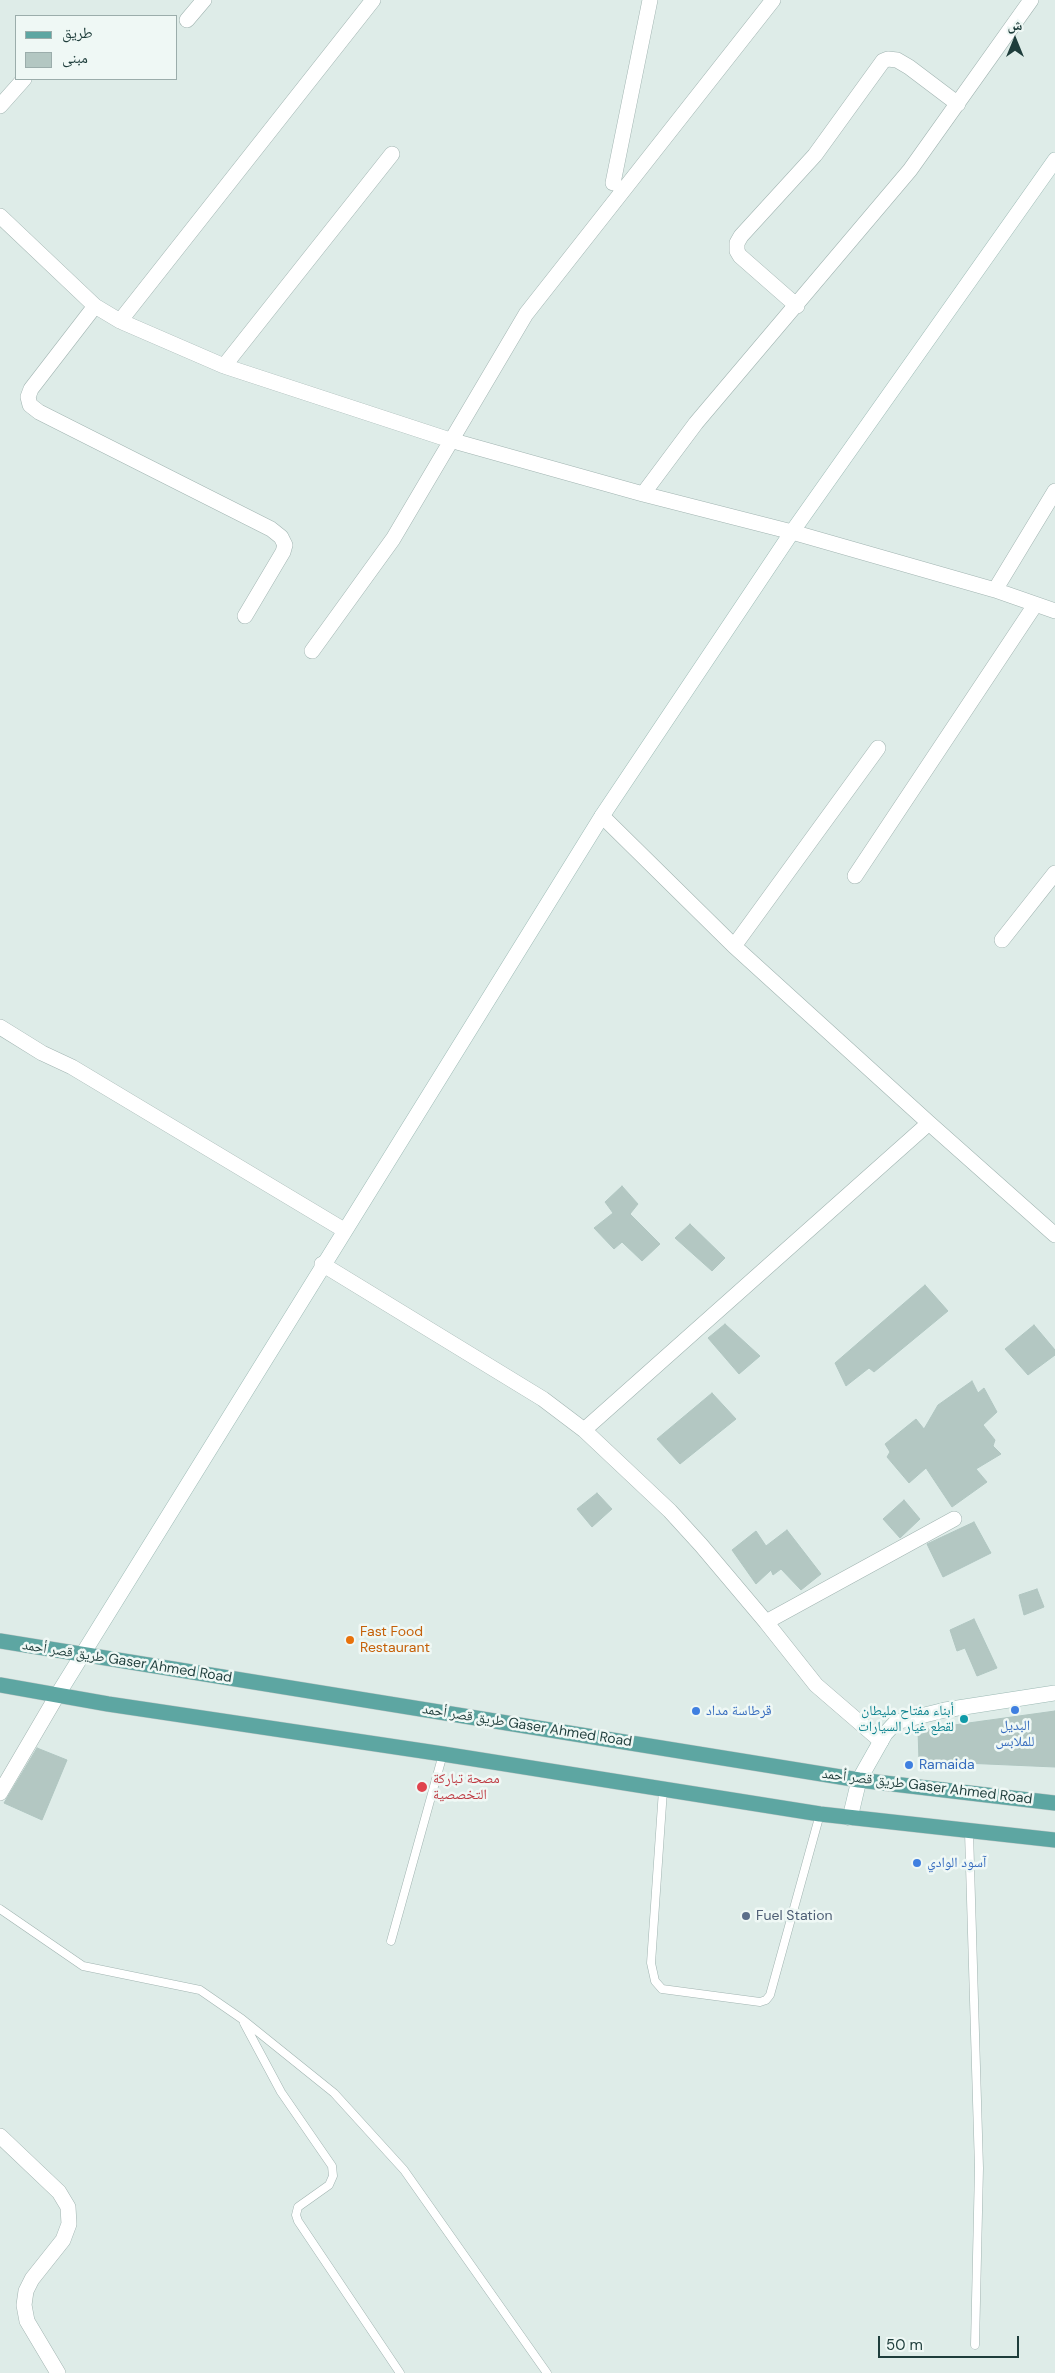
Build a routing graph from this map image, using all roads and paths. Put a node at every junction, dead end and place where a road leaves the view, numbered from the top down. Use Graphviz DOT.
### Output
graph roads {
  1 [pos="204,0"];
  2 [pos="373,0"];
  3 [pos="650,0"];
  4 [pos="774,0"];
  5 [pos="1032,0"];
  6 [pos="188,20"];
  7 [pos="23,80"];
  8 [pos="958,104"];
  9 [pos="0,106"];
  10 [pos="392,154"];
  11 [pos="1055,160"];
  12 [pos="613,183"];
  13 [pos="0,216"];
  14 [pos="95,306"];
  15 [pos="797,306"];
  16 [pos="120,320"];
  17 [pos="224,366"];
  18 [pos="450,440"];
  19 [pos="1055,491"];
  20 [pos="643,494"];
  21 [pos="792,532"];
  22 [pos="995,590"];
  23 [pos="1036,605"];
  24 [pos="1054,609"];
  25 [pos="245,616"];
  26 [pos="312,651"];
  27 [pos="878,748"];
  28 [pos="602,816"];
  29 [pos="1055,873"];
  30 [pos="855,876"];
  31 [pos="1002,940"];
  32 [pos="734,946"];
  33 [pos="0,1027"];
  34 [pos="929,1124"];
  35 [pos="344,1230"];
  36 [pos="1055,1234"];
  37 [pos="322,1264"];
  38 [pos="584,1430"];
  39 [pos="954,1520"];
  40 [pos="766,1622"];
  41 [pos="0,1641"];
  42 [pos="84,1654"];
  43 [pos="0,1685"];
  44 [pos="1055,1693"];
  45 [pos="58,1694"];
  46 [pos="880,1741"];
  47 [pos="443,1754"];
  48 [pos="859,1780"];
  49 [pos="663,1790"];
  50 [pos="0,1793"];
  51 [pos="1055,1802"];
  52 [pos="820,1814"];
  53 [pos="850,1818"];
  54 [pos="969,1832"];
  55 [pos="1055,1840"];
  56 [pos="0,1909"];
  57 [pos="391,1941"];
  58 [pos="242,2019"];
  59 [pos="0,2136"];
  60 [pos="975,2345"];
  61 [pos="58,2373"];
  62 [pos="400,2373"];
  63 [pos="547,2373"];
  1 -- 6 [label="street"];
  2 -- 16 [label="street"];
  3 -- 12 [label="street"];
  4 -- 18 [label="street"];
  5 -- 8 [label="street"];
  7 -- 9 [label="street"];
  8 -- 15 [label="street"];
  8 -- 15 [label="street"];
  10 -- 17 [label="street"];
  11 -- 21 [label="street"];
  13 -- 14 [label="street"];
  14 -- 16 [label="street"];
  14 -- 25 [label="street"];
  15 -- 20 [label="street"];
  16 -- 17 [label="street"];
  17 -- 18 [label="street"];
  18 -- 20 [label="street"];
  18 -- 26 [label="street"];
  19 -- 22 [label="street"];
  20 -- 21 [label="street"];
  21 -- 22 [label="street"];
  21 -- 28 [label="street"];
  22 -- 23 [label="street"];
  23 -- 24 [label="street"];
  23 -- 30 [label="street"];
  27 -- 32 [label="street"];
  28 -- 32 [label="street"];
  28 -- 35 [label="street"];
  29 -- 31 [label="street"];
  32 -- 34 [label="street"];
  33 -- 35 [label="street"];
  34 -- 36 [label="street"];
  34 -- 38 [label="street"];
  35 -- 37 [label="street"];
  37 -- 38 [label="street"];
  37 -- 42 [label="street"];
  38 -- 40 [label="street"];
  39 -- 40 [label="street"];
  40 -- 46 [label="street"];
  41 -- 42 [label="main road, طريق قصر أحمد Gaser Ahmed Road"];
  42 -- 45 [label="street"];
  42 -- 48 [label="main road, طريق قصر أحمد Gaser Ahmed Road"];
  43 -- 45 [label="main road"];
  44 -- 46 [label="street"];
  45 -- 47 [label="main road"];
  45 -- 50 [label="street"];
  46 -- 48 [label="street"];
  47 -- 49 [label="main road"];
  47 -- 57 [label="lane"];
  48 -- 51 [label="main road, طريق قصر أحمد Gaser Ahmed Road"];
  48 -- 53 [label="street"];
  49 -- 52 [label="main road"];
  49 -- 52 [label="lane"];
  52 -- 53 [label="main road"];
  53 -- 54 [label="main road"];
  54 -- 55 [label="main road"];
  54 -- 60 [label="lane"];
  56 -- 58 [label="lane"];
  58 -- 62 [label="lane"];
  58 -- 63 [label="lane"];
  59 -- 61 [label="street"];
}
